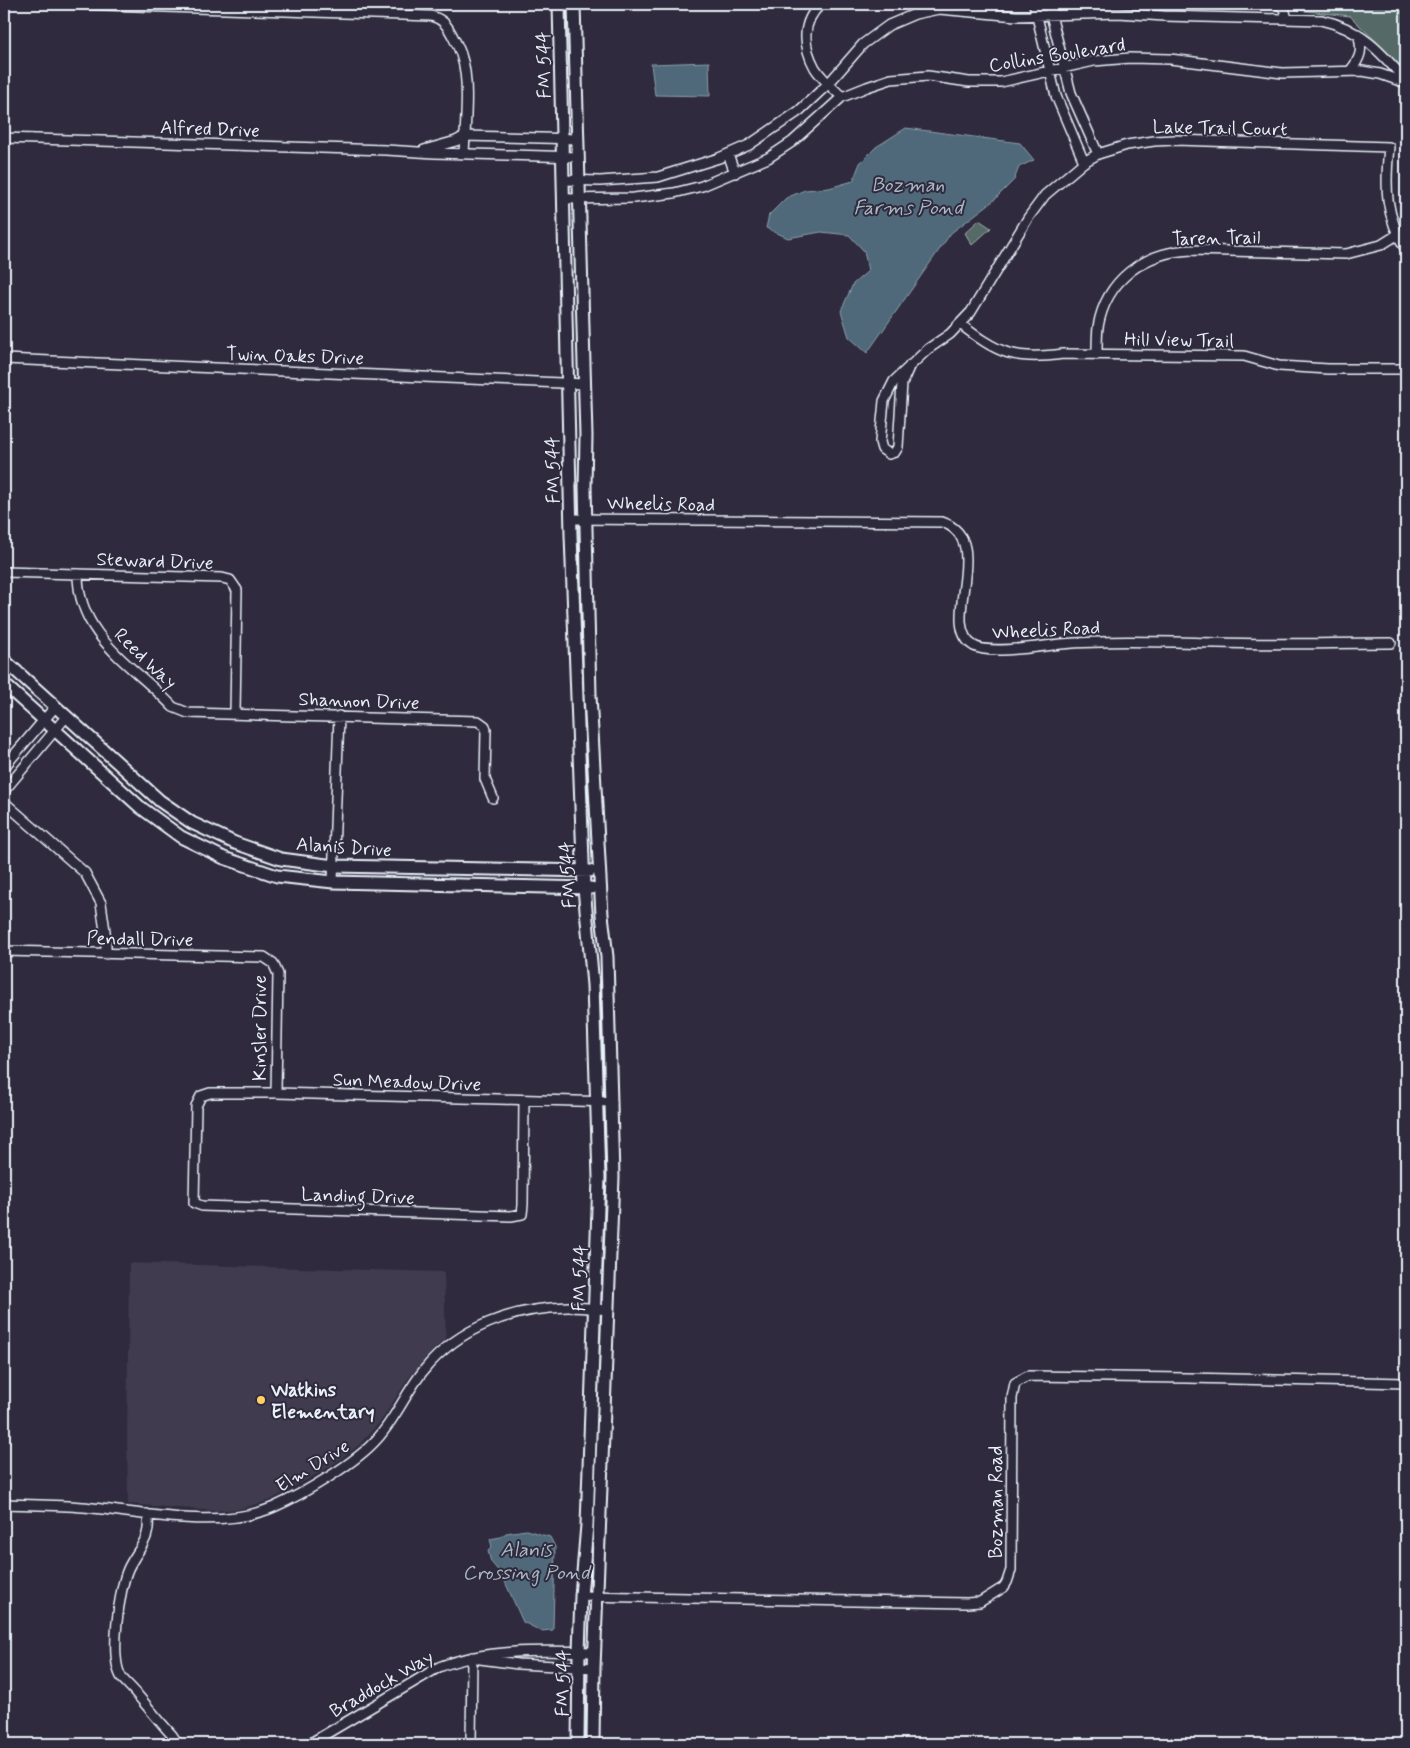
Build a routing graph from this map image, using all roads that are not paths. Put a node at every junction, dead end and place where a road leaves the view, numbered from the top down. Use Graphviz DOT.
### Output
graph roads {
  1 [pos="76,4"];
  2 [pos="560,4"];
  3 [pos="574,4"];
  4 [pos="821,4"];
  5 [pos="1034,4"];
  6 [pos="1051,4"];
  7 [pos="1278,4"];
  8 [pos="1051,15"];
  9 [pos="1036,16"];
  10 [pos="1287,19"];
  11 [pos="1358,34"];
  12 [pos="1064,67"];
  13 [pos="1350,71"];
  14 [pos="1049,72"];
  15 [pos="1406,82"];
  16 [pos="829,84"];
  17 [pos="842,98"];
  18 [pos="465,136"];
  19 [pos="4,138"];
  20 [pos="562,139"];
  21 [pos="578,139"];
  22 [pos="414,152"];
  23 [pos="464,154"];
  24 [pos="728,154"];
  25 [pos="1098,154"];
  26 [pos="562,156"];
  27 [pos="579,157"];
  28 [pos="1084,162"];
  29 [pos="735,173"];
  30 [pos="563,180"];
  31 [pos="579,181"];
  32 [pos="563,199"];
  33 [pos="580,199"];
  34 [pos="1397,235"];
  35 [pos="1406,250"];
  36 [pos="960,324"];
  37 [pos="1097,354"];
  38 [pos="4,359"];
  39 [pos="910,365"];
  40 [pos="1406,369"];
  41 [pos="568,383"];
  42 [pos="585,384"];
  43 [pos="571,518"];
  44 [pos="586,519"];
  45 [pos="4,572"];
  46 [pos="78,574"];
  47 [pos="1391,643"];
  48 [pos="4,660"];
  49 [pos="4,684"];
  50 [pos="55,706"];
  51 [pos="235,713"];
  52 [pos="339,716"];
  53 [pos="66,717"];
  54 [pos="44,720"];
  55 [pos="55,730"];
  56 [pos="4,767"];
  57 [pos="4,790"];
  58 [pos="493,798"];
  59 [pos="4,802"];
  60 [pos="334,866"];
  61 [pos="584,871"];
  62 [pos="600,871"];
  63 [pos="333,882"];
  64 [pos="584,888"];
  65 [pos="600,889"];
  66 [pos="4,951"];
  67 [pos="106,954"];
  68 [pos="273,963"];
  69 [pos="276,1093"];
  70 [pos="524,1100"];
  71 [pos="597,1102"];
  72 [pos="612,1102"];
  73 [pos="194,1203"];
  74 [pos="596,1309"];
  75 [pos="609,1310"];
  76 [pos="1406,1384"];
  77 [pos="4,1504"];
  78 [pos="147,1514"];
  79 [pos="581,1596"];
  80 [pos="598,1597"];
  81 [pos="579,1651"];
  82 [pos="595,1652"];
  83 [pos="472,1657"];
  84 [pos="579,1668"];
  85 [pos="594,1668"];
  86 [pos="178,1744"];
  87 [pos="309,1744"];
  88 [pos="472,1744"];
  89 [pos="578,1744"];
  90 [pos="593,1744"];
  1 -- 18 [label="street"];
  2 -- 20 [label="main road, FM 544"];
  3 -- 21 [label="main road, FM 544"];
  4 -- 16 [label="street"];
  5 -- 9 [label="street"];
  6 -- 8 [label="street"];
  7 -- 10 [label="street"];
  8 -- 9 [label="street, Collins Boulevard"];
  8 -- 10 [label="street, Collins Boulevard"];
  8 -- 12 [label="street"];
  9 -- 14 [label="street"];
  9 -- 16 [label="street, Collins Boulevard"];
  10 -- 11 [label="street, Collins Boulevard"];
  11 -- 13 [label="street"];
  11 -- 15 [label="street, Collins Boulevard"];
  12 -- 13 [label="street, Collins Boulevard"];
  12 -- 14 [label="street, Collins Boulevard"];
  12 -- 25 [label="street"];
  13 -- 15 [label="street, Collins Boulevard"];
  14 -- 17 [label="street, Collins Boulevard"];
  14 -- 28 [label="street"];
  16 -- 17 [label="street"];
  16 -- 24 [label="street, Collins Boulevard"];
  17 -- 29 [label="street, Collins Boulevard"];
  18 -- 20 [label="street, Alfred Drive"];
  18 -- 22 [label="street, Alfred Drive"];
  18 -- 23 [label="street"];
  19 -- 22 [label="street, Alfred Drive"];
  20 -- 21 [label="street, Alfred Drive"];
  20 -- 26 [label="main road, FM 544"];
  21 -- 27 [label="main road, FM 544"];
  22 -- 23 [label="street, Alfred Drive"];
  23 -- 26 [label="street, Alfred Drive"];
  24 -- 29 [label="street"];
  24 -- 31 [label="street, Collins Boulevard"];
  25 -- 28 [label="street, Lake Trail Court"];
  25 -- 34 [label="street, Lake Trail Court"];
  26 -- 27 [label="street, Alfred Drive"];
  26 -- 30 [label="main road, FM 544"];
  27 -- 31 [label="main road, FM 544"];
  28 -- 36 [label="street, Lake Trail Court"];
  29 -- 33 [label="street, Collins Boulevard"];
  30 -- 31 [label="street, Collins Boulevard"];
  30 -- 32 [label="main road, FM 544"];
  31 -- 33 [label="main road, FM 544"];
  32 -- 33 [label="street, Collins Boulevard"];
  32 -- 41 [label="main road, FM 544"];
  33 -- 42 [label="main road, FM 544"];
  34 -- 35 [label="street"];
  34 -- 37 [label="street, Taren Trail"];
  36 -- 37 [label="street, Hill View Trail"];
  36 -- 39 [label="street, Lake Trail Court"];
  37 -- 40 [label="street, Hill View Trail"];
  38 -- 41 [label="street, Twin Oaks Drive"];
  39 -- 39 [label="street, Lake Trail Court"];
  41 -- 42 [label="street, Twin Oaks Drive"];
  41 -- 43 [label="main road, FM 544"];
  42 -- 44 [label="main road, FM 544"];
  43 -- 44 [label="street, Wheelis Road"];
  43 -- 61 [label="main road, FM 544"];
  44 -- 47 [label="street, Wheelis Road"];
  44 -- 62 [label="main road, FM 544"];
  45 -- 46 [label="street, Steward Drive"];
  46 -- 51 [label="street, Reed Way"];
  46 -- 51 [label="street, Steward Drive"];
  48 -- 50 [label="main road, Alanis Drive"];
  49 -- 54 [label="main road, Alanis Drive"];
  50 -- 53 [label="main road, Alanis Drive"];
  50 -- 54 [label="street"];
  51 -- 52 [label="street, Shannon Drive"];
  52 -- 58 [label="street, Shannon Drive"];
  52 -- 60 [label="street"];
  53 -- 55 [label="street"];
  53 -- 60 [label="main road, Alanis Drive"];
  54 -- 55 [label="main road, Alanis Drive"];
  54 -- 56 [label="street"];
  55 -- 57 [label="street"];
  55 -- 63 [label="main road, Alanis Drive"];
  59 -- 67 [label="street"];
  60 -- 61 [label="main road, Alanis Drive"];
  60 -- 63 [label="street"];
  61 -- 62 [label="main road, Alanis Drive"];
  61 -- 64 [label="main road, FM 544"];
  62 -- 65 [label="main road, FM 544"];
  63 -- 64 [label="main road, Alanis Drive"];
  64 -- 65 [label="main road, Alanis Drive"];
  64 -- 71 [label="main road, FM 544"];
  65 -- 72 [label="main road, FM 544"];
  66 -- 67 [label="street, Pendall Drive"];
  67 -- 68 [label="street, Pendall Drive"];
  68 -- 69 [label="street, Kinsler Drive"];
  69 -- 70 [label="street, Sun Meadow Drive"];
  69 -- 73 [label="street, Sun Meadow Drive"];
  70 -- 71 [label="street, Sun Meadow Drive"];
  70 -- 73 [label="street, Landing Drive"];
  71 -- 72 [label="street, Sun Meadow Drive"];
  71 -- 74 [label="main road, FM 544"];
  72 -- 75 [label="main road, FM 544"];
  74 -- 75 [label="street, Elm Drive"];
  74 -- 78 [label="street, Elm Drive"];
  74 -- 79 [label="main road, FM 544"];
  75 -- 80 [label="main road, FM 544"];
  76 -- 80 [label="street, Bozman Road"];
  77 -- 78 [label="street, Elm Drive"];
  78 -- 86 [label="street"];
  79 -- 80 [label="street, Bozman Road"];
  79 -- 81 [label="main road, FM 544"];
  80 -- 82 [label="main road, FM 544"];
  81 -- 82 [label="street, Braddock Way"];
  81 -- 83 [label="street, Braddock Way"];
  81 -- 84 [label="main road, FM 544"];
  82 -- 85 [label="main road, FM 544"];
  83 -- 84 [label="street, Braddock Way"];
  83 -- 87 [label="street, Braddock Way"];
  83 -- 88 [label="street"];
  84 -- 85 [label="street, Braddock Way"];
  84 -- 89 [label="main road, FM 544"];
  85 -- 90 [label="main road, FM 544"];
}
